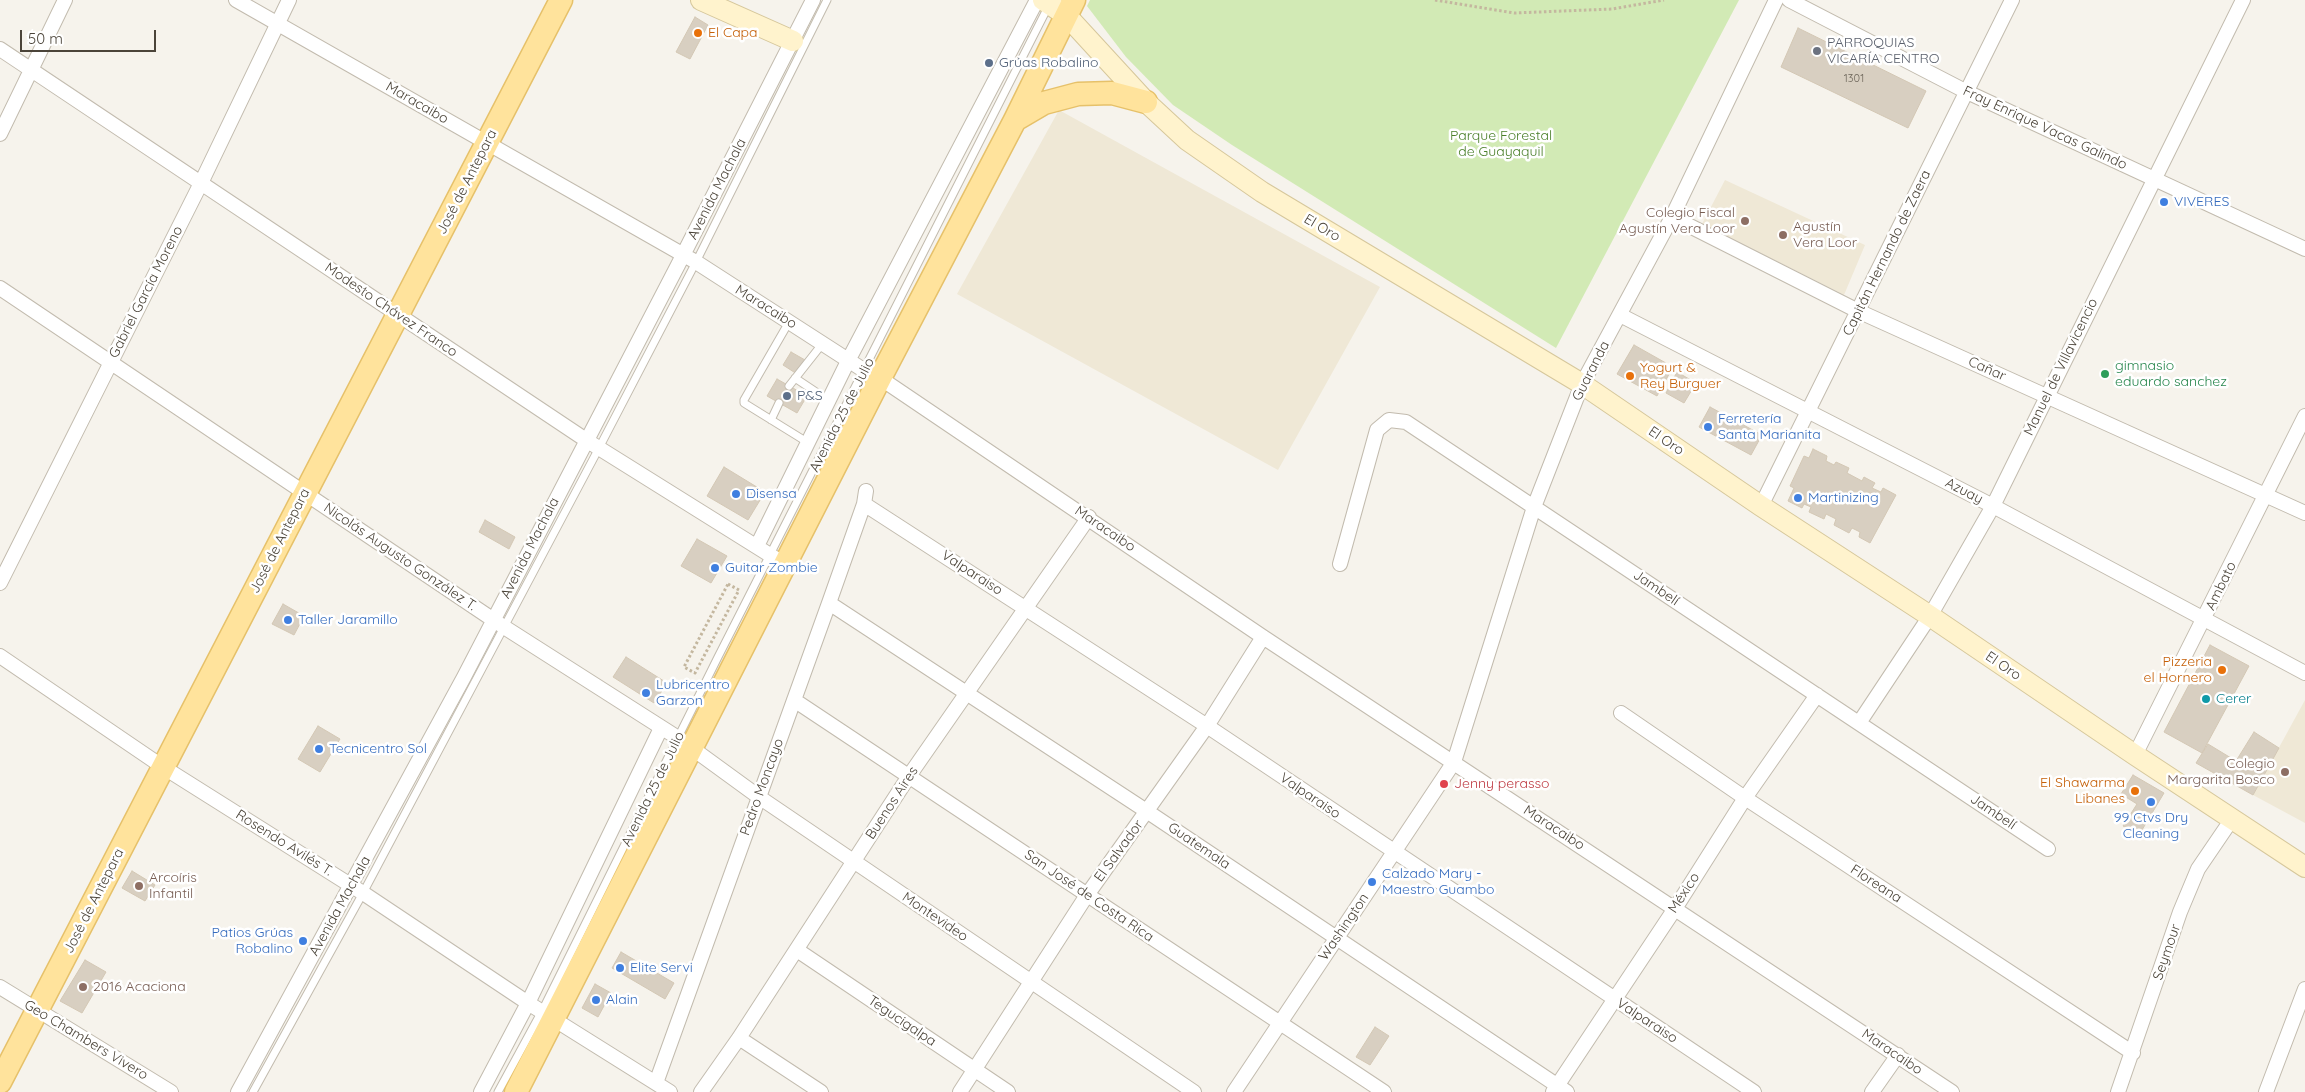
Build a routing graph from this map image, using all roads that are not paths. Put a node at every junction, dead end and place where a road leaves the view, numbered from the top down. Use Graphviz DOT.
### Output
graph roads {
  1 [pos="65,0"];
  2 [pos="236,0"];
  3 [pos="289,0"];
  4 [pos="562,0"];
  5 [pos="701,0"];
  6 [pos="814,0"];
  7 [pos="827,0"];
  8 [pos="1776,0"];
  9 [pos="1789,0"];
  10 [pos="2012,0"];
  11 [pos="2243,0"];
  12 [pos="1054,3"];
  13 [pos="277,23"];
  14 [pos="793,41"];
  15 [pos="0,49"];
  16 [pos="32,70"];
  17 [pos="1967,92"];
  18 [pos="1146,102"];
  19 [pos="1015,120"];
  20 [pos="0,134"];
  21 [pos="487,143"];
  22 [pos="2155,180"];
  23 [pos="201,183"];
  24 [pos="1672,217"];
  25 [pos="2305,249"];
  26 [pos="683,255"];
  27 [pos="696,262"];
  28 [pos="0,288"];
  29 [pos="1858,311"];
  30 [pos="398,314"];
  31 [pos="1620,315"];
  32 [pos="790,322"];
  33 [pos="823,343"];
  34 [pos="849,359"];
  35 [pos="111,363"];
  36 [pos="873,374"];
  37 [pos="795,378"];
  38 [pos="1582,384"];
  39 [pos="789,386"];
  40 [pos="2047,396"];
  41 [pos="828,400"];
  42 [pos="779,403"];
  43 [pos="1807,412"];
  44 [pos="2305,416"];
  45 [pos="771,420"];
  46 [pos="586,440"];
  47 [pos="807,442"];
  48 [pos="599,448"];
  49 [pos="304,493"];
  50 [pos="2265,496"];
  51 [pos="865,497"];
  52 [pos="1761,506"];
  53 [pos="1993,506"];
  54 [pos="1534,507"];
  55 [pos="2305,513"];
  56 [pos="1089,517"];
  57 [pos="756,546"];
  58 [pos="778,560"];
  59 [pos="1340,564"];
  60 [pos="0,583"];
  61 [pos="828,604"];
  62 [pos="1027,608"];
  63 [pos="1930,616"];
  64 [pos="2204,619"];
  65 [pos="498,624"];
  66 [pos="1263,637"];
  67 [pos="0,656"];
  68 [pos="2305,673"];
  69 [pos="967,693"];
  70 [pos="1816,695"];
  71 [pos="794,700"];
  72 [pos="1621,713"];
  73 [pos="1859,723"];
  74 [pos="1207,726"];
  75 [pos="661,728"];
  76 [pos="685,744"];
  77 [pos="2135,755"];
  78 [pos="1454,762"];
  79 [pos="163,767"];
  80 [pos="909,776"];
  81 [pos="759,797"];
  82 [pos="1745,798"];
  83 [pos="1148,812"];
  84 [pos="2232,819"];
  85 [pos="2048,849"];
  86 [pos="1394,853"];
  87 [pos="854,862"];
  88 [pos="2305,867"];
  89 [pos="357,889"];
  90 [pos="1088,895"];
  91 [pos="1676,907"];
  92 [pos="1337,938"];
  93 [pos="797,950"];
  94 [pos="1032,982"];
  95 [pos="0,987"];
  96 [pos="2305,989"];
  97 [pos="1614,1000"];
  98 [pos="528,1003"];
  99 [pos="38,1010"];
  100 [pos="548,1015"];
  101 [pos="1280,1023"];
  102 [pos="739,1038"];
  103 [pos="2133,1053"];
  104 [pos="1898,1055"];
  105 [pos="974,1070"];
  106 [pos="0,1082"];
  107 [pos="656,1083"];
  108 [pos="1559,1090"];
  109 [pos="172,1092"];
  110 [pos="238,1092"];
  111 [pos="254,1092"];
  112 [pos="480,1092"];
  113 [pos="498,1092"];
  114 [pos="516,1092"];
  115 [pos="670,1092"];
  116 [pos="701,1092"];
  117 [pos="821,1092"];
  118 [pos="960,1092"];
  119 [pos="1008,1092"];
  120 [pos="1194,1092"];
  121 [pos="1234,1092"];
  122 [pos="1384,1092"];
  123 [pos="1754,1092"];
  124 [pos="1872,1092"];
  125 [pos="1952,1092"];
  126 [pos="2118,1092"];
  127 [pos="2266,1092"];
  1 -- 16 [label="street"];
  2 -- 13 [label="street, Maracaibo"];
  3 -- 13 [label="street, Gabriel García Moreno"];
  4 -- 21 [label="main road, José de Antepara"];
  5 -- 14 [label="street"];
  6 -- 14 [label="street, Avenida Machala"];
  7 -- 27 [label="lane, Avenida Machala"];
  8 -- 24 [label="street, Guaranda"];
  9 -- 17 [label="street, Fray Enrique Vacas Galindo"];
  10 -- 17 [label="street, Capitán Hernando de Zaera"];
  11 -- 22 [label="street, Manuel de Villavicencio"];
  12 -- 18 [label="street, El Oro"];
  12 -- 19 [label="main road, Avenida 25 de Julio"];
  12 -- 34 [label="street, Avenida 25 de Julio"];
  12 -- 36 [label="lane, Avenida 25 de Julio"];
  13 -- 21 [label="street, Maracaibo"];
  13 -- 23 [label="street, Gabriel García Moreno"];
  14 -- 26 [label="street, Avenida Machala"];
  15 -- 16 [label="street, Modesto Chávez Franco"];
  16 -- 20 [label="street"];
  16 -- 23 [label="street, Modesto Chávez Franco"];
  17 -- 22 [label="street, Fray Enrique Vacas Galindo"];
  17 -- 29 [label="street, Capitán Hernando de Zaera"];
  18 -- 19 [label="main road"];
  18 -- 38 [label="street, El Oro"];
  19 -- 36 [label="main road, Avenida 25 de Julio"];
  21 -- 26 [label="street, Maracaibo"];
  21 -- 30 [label="main road, José de Antepara"];
  22 -- 25 [label="street, Fray Enrique Vacas Galindo"];
  22 -- 40 [label="street, Manuel de Villavicencio"];
  23 -- 30 [label="street, Modesto Chávez Franco"];
  23 -- 35 [label="street, Gabriel García Moreno"];
  24 -- 29 [label="street, Cañar"];
  24 -- 31 [label="street, Guaranda"];
  26 -- 27 [label="street, Maracaibo"];
  26 -- 46 [label="street, Avenida Machala"];
  27 -- 32 [label="street, Maracaibo"];
  27 -- 48 [label="lane, Avenida Machala"];
  28 -- 35 [label="street, Nicolás Augusto González T."];
  29 -- 40 [label="street, Cañar"];
  29 -- 43 [label="street, Capitán Hernando de Zaera"];
  30 -- 46 [label="street, Modesto Chávez Franco"];
  30 -- 49 [label="main road, José de Antepara"];
  31 -- 38 [label="street, Guaranda"];
  31 -- 43 [label="street, Azuay"];
  32 -- 33 [label="street, Maracaibo"];
  32 -- 45 [label="lane"];
  33 -- 34 [label="street, Maracaibo"];
  33 -- 37 [label="lane"];
  34 -- 36 [label="street, Maracaibo"];
  34 -- 41 [label="street, Avenida 25 de Julio"];
  35 -- 49 [label="street, Nicolás Augusto González T."];
  35 -- 60 [label="street, Gabriel García Moreno"];
  36 -- 56 [label="street, Maracaibo"];
  36 -- 58 [label="main road, Avenida 25 de Julio"];
  37 -- 39 [label="lane"];
  37 -- 41 [label="lane"];
  38 -- 52 [label="street, El Oro"];
  38 -- 54 [label="street, Guaranda"];
  40 -- 50 [label="street, Cañar"];
  40 -- 53 [label="street, Manuel de Villavicencio"];
  41 -- 47 [label="street, Avenida 25 de Julio"];
  42 -- 45 [label="lane"];
  43 -- 52 [label="street, Capitán Hernando de Zaera"];
  43 -- 53 [label="street, Azuay"];
  44 -- 50 [label="street, Ambato"];
  45 -- 47 [label="lane"];
  46 -- 48 [label="street, Modesto Chávez Franco"];
  46 -- 65 [label="street, Avenida Machala"];
  47 -- 57 [label="street, Avenida 25 de Julio"];
  48 -- 57 [label="street, Modesto Chávez Franco"];
  48 -- 65 [label="lane, Avenida Machala"];
  49 -- 65 [label="street, Nicolás Augusto González T."];
  49 -- 79 [label="main road, José de Antepara"];
  50 -- 55 [label="street, Cañar"];
  50 -- 64 [label="street, Ambato"];
  51 -- 61 [label="street, Pedro Moncayo"];
  51 -- 62 [label="street, Valparaiso"];
  52 -- 63 [label="street, El Oro"];
  53 -- 63 [label="street, Manuel de Villavicencio"];
  53 -- 64 [label="street, Azuay"];
  54 -- 59 [label="street, Jambelí"];
  54 -- 70 [label="street, Jambelí"];
  54 -- 78 [label="street, Guaranda"];
  56 -- 62 [label="street, Buenos Aires"];
  56 -- 66 [label="street, Maracaibo"];
  57 -- 58 [label="street, Modesto Chávez Franco"];
  58 -- 76 [label="main road, Avenida 25 de Julio"];
  61 -- 69 [label="street, Guatemala"];
  61 -- 71 [label="street, Pedro Moncayo"];
  62 -- 69 [label="street, Buenos Aires"];
  62 -- 74 [label="street, Valparaiso"];
  63 -- 73 [label="street, Manuel de Villavicencio"];
  63 -- 77 [label="street, El Oro"];
  64 -- 68 [label="street, Azuay"];
  64 -- 77 [label="street, Ambato"];
  65 -- 75 [label="street, Nicolás Augusto González T."];
  65 -- 89 [label="street, Avenida Machala"];
  66 -- 74 [label="street, El Salvador"];
  66 -- 78 [label="street, Maracaibo"];
  67 -- 79 [label="street, Rosendo Avilés T."];
  69 -- 80 [label="street, Buenos Aires"];
  69 -- 83 [label="street, Guatemala"];
  70 -- 73 [label="street, Jambelí"];
  70 -- 82 [label="street, México"];
  71 -- 80 [label="street, San José de Costa Rica"];
  71 -- 81 [label="street, Pedro Moncayo"];
  72 -- 82 [label="street, Floreana"];
  73 -- 85 [label="street, Jambelí"];
  74 -- 83 [label="street, El Salvador"];
  74 -- 86 [label="street, Valparaiso"];
  75 -- 76 [label="street, Nicolás Augusto González T."];
  75 -- 98 [label="street, Avenida 25 de Julio"];
  76 -- 81 [label="street, Montevideo"];
  76 -- 100 [label="main road, Avenida 25 de Julio"];
  77 -- 84 [label="street, El Oro"];
  78 -- 86 [label="street, Washington"];
  78 -- 91 [label="street, Maracaibo"];
  79 -- 89 [label="street, Rosendo Avilés T."];
  79 -- 99 [label="main road, José de Antepara"];
  80 -- 87 [label="street, Buenos Aires"];
  80 -- 90 [label="street, San José de Costa Rica"];
  81 -- 87 [label="street, Montevideo"];
  81 -- 107 [label="street, Pedro Moncayo"];
  82 -- 91 [label="street, México"];
  82 -- 103 [label="street, Floreana"];
  83 -- 90 [label="street, El Salvador"];
  83 -- 92 [label="street, Guatemala"];
  84 -- 88 [label="street, El Oro"];
  84 -- 103 [label="street, Seymour"];
  86 -- 92 [label="street, Washington"];
  86 -- 97 [label="street, Valparaiso"];
  87 -- 93 [label="street, Buenos Aires"];
  87 -- 94 [label="street, Montevideo"];
  89 -- 98 [label="street, Rosendo Avilés T."];
  89 -- 110 [label="street, Avenida Machala"];
  89 -- 111 [label="lane, Avenida Machala"];
  90 -- 94 [label="street, El Salvador"];
  90 -- 101 [label="street, San José de Costa Rica"];
  91 -- 97 [label="street, México"];
  91 -- 104 [label="street, Maracaibo"];
  92 -- 101 [label="street, Washington"];
  92 -- 108 [label="street, Guatemala"];
  93 -- 102 [label="street, Buenos Aires"];
  93 -- 105 [label="street, Tegucigalpa"];
  94 -- 105 [label="street, El Salvador"];
  94 -- 120 [label="street, Montevideo"];
  95 -- 99 [label="street, Geo Chambers Vivero"];
  96 -- 127 [label="street"];
  97 -- 108 [label="street, México"];
  97 -- 123 [label="street, Valparaiso"];
  98 -- 100 [label="street, Rosendo Avilés T."];
  98 -- 112 [label="street, Avenida 25 de Julio"];
  99 -- 106 [label="main road, José de Antepara"];
  99 -- 109 [label="street, Geo Chambers Vivero"];
  100 -- 107 [label="street, Rosendo Avilés T."];
  100 -- 113 [label="lane, Avenida 25 de Julio"];
  100 -- 114 [label="main road, Avenida 25 de Julio"];
  101 -- 121 [label="street, Washington"];
  101 -- 122 [label="street, San José de Costa Rica"];
  102 -- 116 [label="street, Buenos Aires"];
  102 -- 117 [label="street"];
  103 -- 126 [label="street, Seymour"];
  104 -- 124 [label="street"];
  104 -- 125 [label="street, Maracaibo"];
  105 -- 118 [label="street, El Salvador"];
  105 -- 119 [label="street, Tegucigalpa"];
  107 -- 115 [label="street, Rosendo Avilés T."];
}
